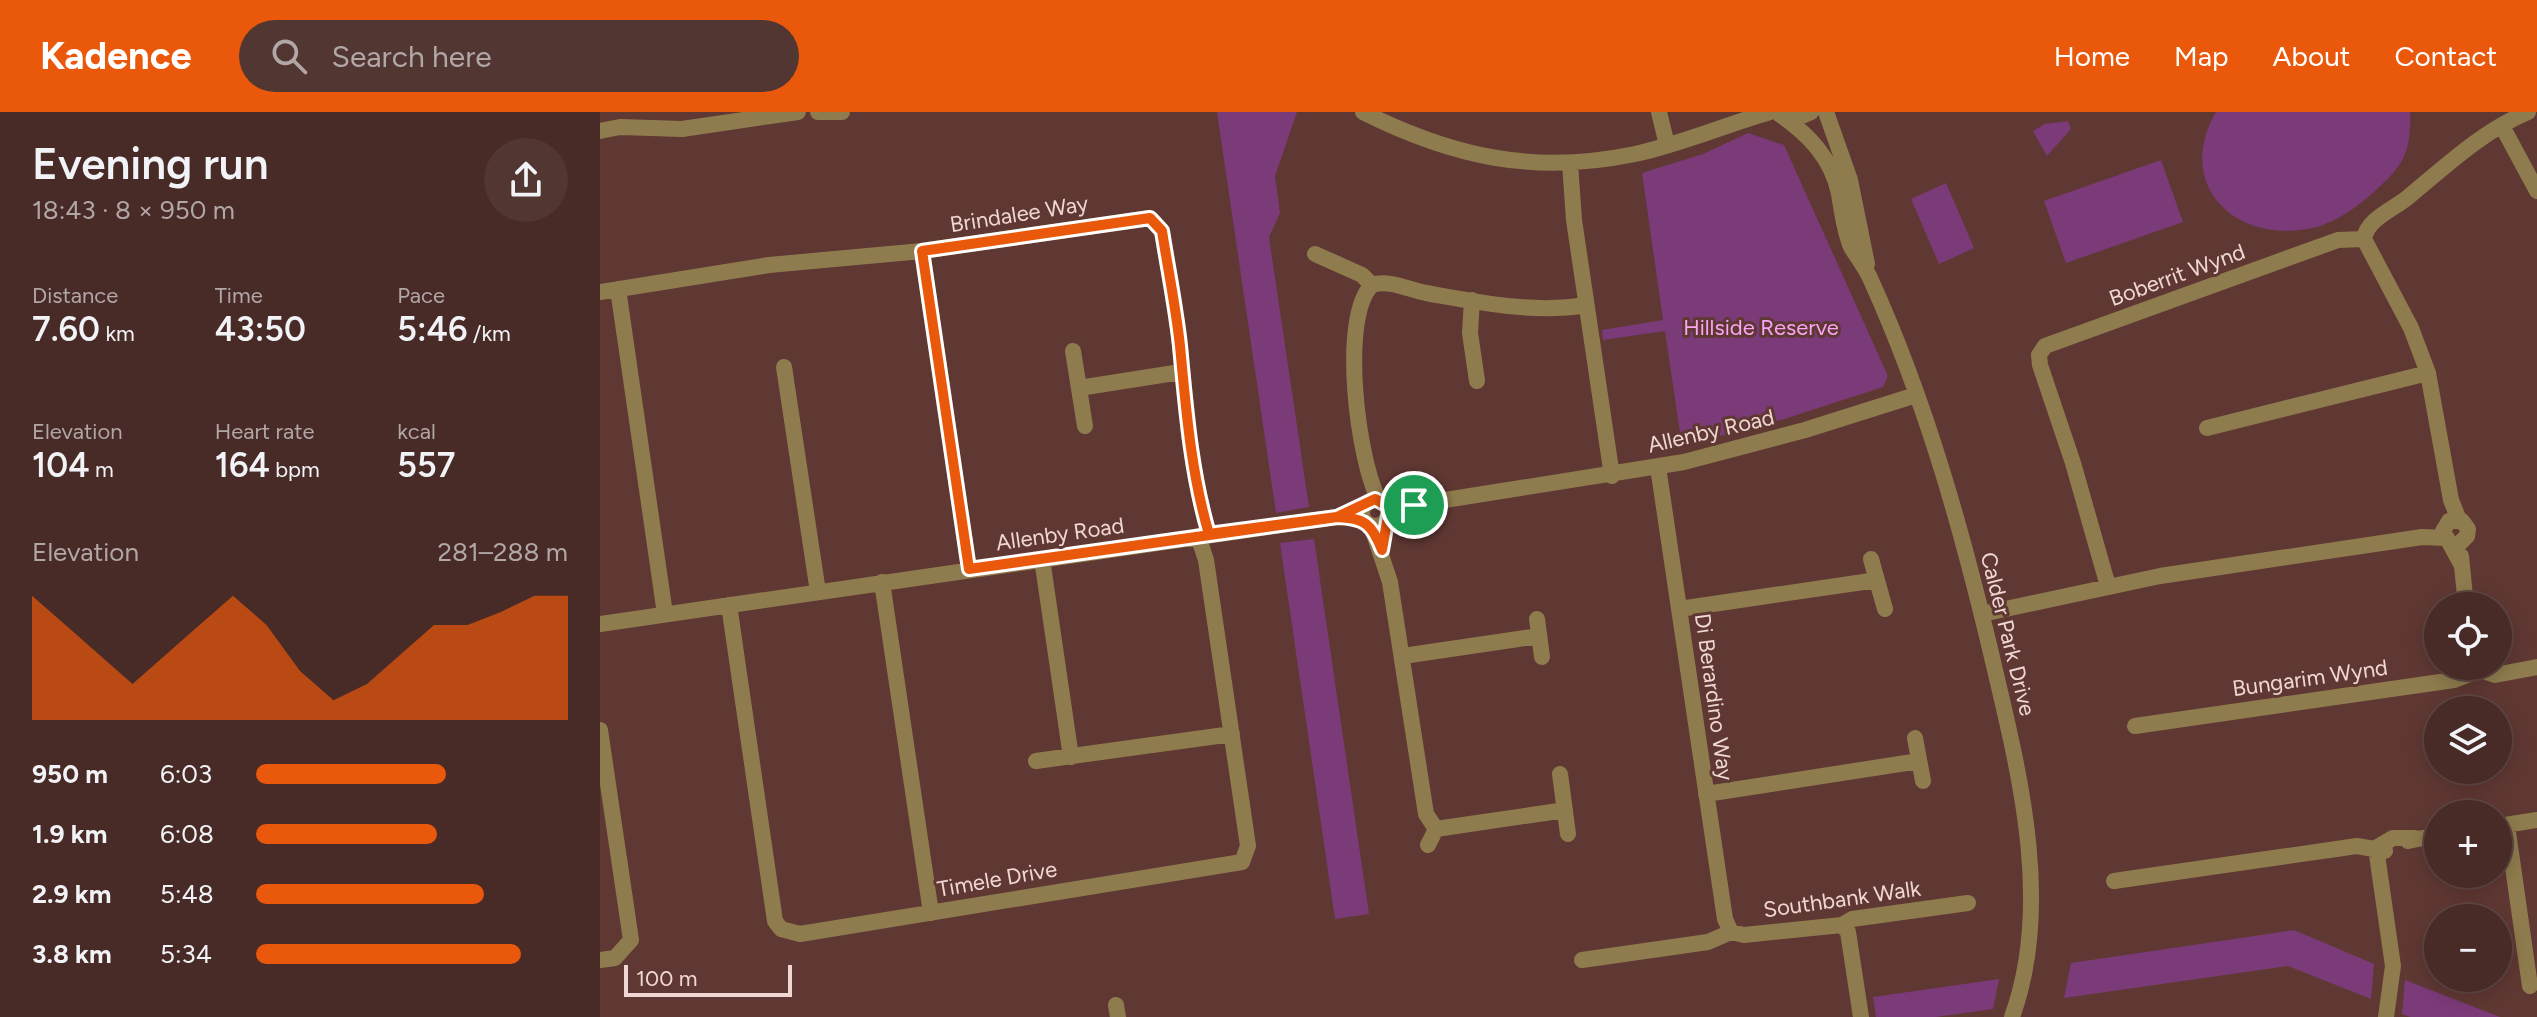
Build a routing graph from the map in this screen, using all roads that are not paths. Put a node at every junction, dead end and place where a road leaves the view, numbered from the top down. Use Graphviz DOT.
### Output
graph roads {
  1 [pos="798,112"];
  2 [pos="818,112"];
  3 [pos="842,112"];
  4 [pos="1363,112"];
  5 [pos="1660,112"];
  6 [pos="1731,112"];
  7 [pos="1811,112"];
  8 [pos="1826,112"];
  9 [pos="2528,112"];
  10 [pos="1775,113"];
  11 [pos="600,117"];
  12 [pos="727,117"];
  13 [pos="2502,126"];
  14 [pos="620,127"];
  15 [pos="600,131"];
  16 [pos="1705,131"];
  17 [pos="1671,144"];
  18 [pos="1570,163"];
  19 [pos="2537,191"];
  20 [pos="2364,239"];
  21 [pos="922,251"];
  22 [pos="1315,254"];
  23 [pos="1868,275"];
  24 [pos="1372,285"];
  25 [pos="618,289"];
  26 [pos="600,292"];
  27 [pos="1472,300"];
  28 [pos="1586,305"];
  29 [pos="1073,351"];
  30 [pos="784,367"];
  31 [pos="1181,372"];
  32 [pos="2428,373"];
  33 [pos="1477,381"];
  34 [pos="1079,388"];
  35 [pos="1915,391"];
  36 [pos="1085,426"];
  37 [pos="2207,428"];
  38 [pos="1658,467"];
  39 [pos="1612,476"];
  40 [pos="1375,512"];
  41 [pos="2452,532"];
  42 [pos="1204,535"];
  43 [pos="1042,559"];
  44 [pos="1871,559"];
  45 [pos="969,569"];
  46 [pos="1877,580"];
  47 [pos="882,582"];
  48 [pos="2108,586"];
  49 [pos="818,592"];
  50 [pos="2464,592"];
  51 [pos="729,605"];
  52 [pos="1679,609"];
  53 [pos="1885,609"];
  54 [pos="665,614"];
  55 [pos="1983,617"];
  56 [pos="1537,619"];
  57 [pos="600,624"];
  58 [pos="1539,636"];
  59 [pos="1403,656"];
  60 [pos="1542,657"];
  61 [pos="2537,667"];
  62 [pos="2512,672"];
  63 [pos="2454,680"];
  64 [pos="2135,726"];
  65 [pos="600,730"];
  66 [pos="1232,734"];
  67 [pos="1915,738"];
  68 [pos="1071,757"];
  69 [pos="1036,761"];
  70 [pos="1919,761"];
  71 [pos="1560,774"];
  72 [pos="1923,781"];
  73 [pos="604,790"];
  74 [pos="1706,794"];
  75 [pos="1565,810"];
  76 [pos="2537,820"];
  77 [pos="2512,824"];
  78 [pos="1436,829"];
  79 [pos="1568,834"];
  80 [pos="2424,837"];
  81 [pos="1428,845"];
  82 [pos="2381,849"];
  83 [pos="2114,881"];
  84 [pos="2512,882"];
  85 [pos="1968,903"];
  86 [pos="931,913"];
  87 [pos="1842,925"];
  88 [pos="1731,932"];
  89 [pos="600,960"];
  90 [pos="1582,960"];
  91 [pos="2530,986"];
  92 [pos="1861,1017"];
  93 [pos="2012,1017"];
  94 [pos="2386,1017"];
  1 -- 12 [label="street"];
  2 -- 3 [label="street"];
  4 -- 18 [label="street"];
  5 -- 17 [label="street"];
  6 -- 16 [label="street"];
  7 -- 10 [label="street"];
  8 -- 23 [label="street, Calder Park Drive"];
  9 -- 13 [label="street"];
  10 -- 16 [label="street"];
  10 -- 23 [label="street, Calder Park Drive"];
  11 -- 14 [label="street"];
  12 -- 14 [label="street"];
  13 -- 19 [label="street"];
  13 -- 20 [label="street"];
  14 -- 15 [label="street"];
  16 -- 17 [label="street"];
  17 -- 18 [label="street"];
  18 -- 28 [label="street"];
  20 -- 32 [label="street"];
  20 -- 48 [label="street, Boberrit Wynd"];
  21 -- 25 [label="street, Brindalee Way"];
  21 -- 31 [label="street, Brindalee Way"];
  21 -- 45 [label="street"];
  22 -- 24 [label="street"];
  23 -- 35 [label="street, Calder Park Drive"];
  24 -- 27 [label="street"];
  24 -- 40 [label="street"];
  25 -- 26 [label="street, Brindalee Way"];
  25 -- 54 [label="street"];
  27 -- 28 [label="street"];
  27 -- 33 [label="street"];
  28 -- 39 [label="street"];
  29 -- 34 [label="street"];
  30 -- 49 [label="street"];
  31 -- 34 [label="street"];
  31 -- 42 [label="street, Brindalee Way"];
  32 -- 37 [label="street"];
  32 -- 41 [label="street"];
  34 -- 36 [label="street"];
  35 -- 38 [label="street, Allenby Road"];
  35 -- 55 [label="street, Calder Park Drive"];
  38 -- 39 [label="street, Allenby Road"];
  38 -- 52 [label="street, Di Berardino Way"];
  39 -- 40 [label="street, Allenby Road"];
  40 -- 42 [label="street, Allenby Road"];
  40 -- 59 [label="street"];
  41 -- 48 [label="street"];
  41 -- 50 [label="street"];
  42 -- 43 [label="street, Allenby Road"];
  42 -- 66 [label="street, Timele Drive"];
  43 -- 45 [label="street, Allenby Road"];
  43 -- 68 [label="street"];
  44 -- 46 [label="street"];
  45 -- 47 [label="street, Allenby Road"];
  46 -- 52 [label="street"];
  46 -- 53 [label="street"];
  47 -- 49 [label="street, Allenby Road"];
  47 -- 86 [label="street"];
  48 -- 55 [label="street"];
  49 -- 51 [label="street, Allenby Road"];
  51 -- 54 [label="street, Allenby Road"];
  51 -- 86 [label="street, Timele Drive"];
  52 -- 74 [label="street, Di Berardino Way"];
  54 -- 57 [label="street, Allenby Road"];
  55 -- 93 [label="street, Calder Park Drive"];
  56 -- 58 [label="street"];
  58 -- 59 [label="street"];
  58 -- 60 [label="street"];
  59 -- 78 [label="street"];
  61 -- 62 [label="street, Bungarim Wynd"];
  63 -- 64 [label="street, Bungarim Wynd"];
  65 -- 73 [label="street"];
  66 -- 68 [label="street"];
  66 -- 86 [label="street, Timele Drive"];
  67 -- 70 [label="street"];
  68 -- 69 [label="street"];
  70 -- 72 [label="street"];
  70 -- 74 [label="street"];
  71 -- 75 [label="street"];
  73 -- 89 [label="street"];
  74 -- 88 [label="street, Di Berardino Way"];
  75 -- 78 [label="street"];
  75 -- 79 [label="street"];
  76 -- 77 [label="street"];
  78 -- 81 [label="street"];
  80 -- 82 [label="street"];
  82 -- 83 [label="street"];
  82 -- 94 [label="street"];
  84 -- 91 [label="street"];
  85 -- 87 [label="street, Southbank Walk"];
  87 -- 88 [label="street, Southbank Walk"];
  87 -- 92 [label="street"];
  88 -- 90 [label="street, Southbank Walk"];
}
